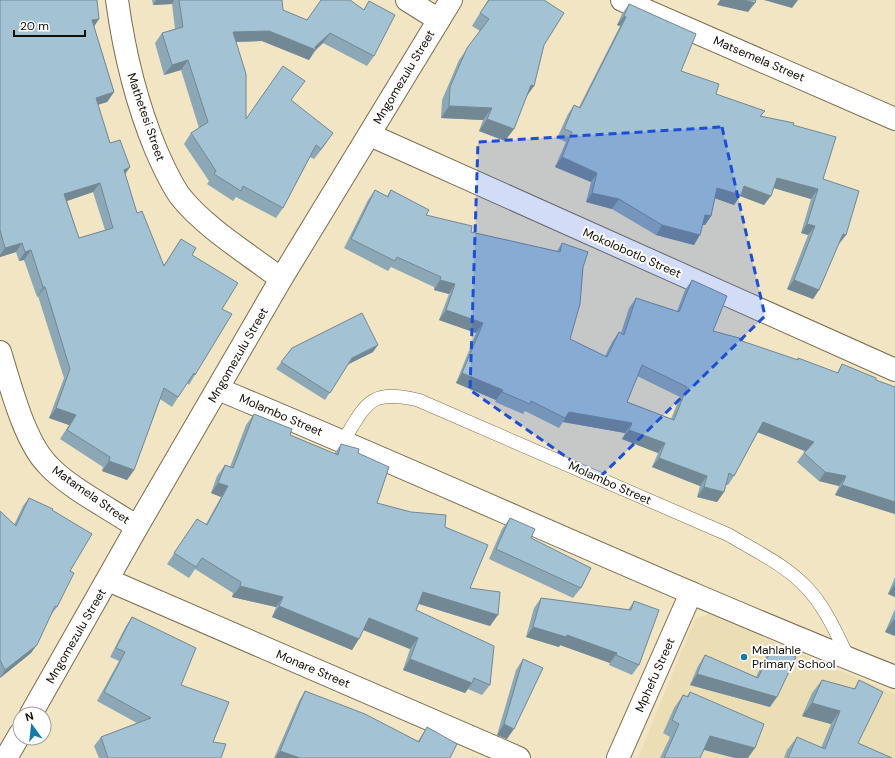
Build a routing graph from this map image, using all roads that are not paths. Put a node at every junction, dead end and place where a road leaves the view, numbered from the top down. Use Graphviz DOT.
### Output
graph roads {
  1 [pos="117,0"];
  2 [pos="407,0"];
  3 [pos="451,0"];
  4 [pos="622,0"];
  5 [pos="439,20"];
  6 [pos="895,118"];
  7 [pos="370,135"];
  8 [pos="281,280"];
  9 [pos="0,352"];
  10 [pos="895,370"];
  11 [pos="218,389"];
  12 [pos="343,441"];
  13 [pos="137,527"];
  14 [pos="108,580"];
  15 [pos="691,593"];
  16 [pos="849,659"];
  17 [pos="895,678"];
  18 [pos="36,706"];
  19 [pos="13,746"];
  20 [pos="6,758"];
  21 [pos="519,758"];
  22 [pos="618,758"];
  1 -- 8 [label="street, Mathetesi Street"];
  2 -- 5 [label="street"];
  3 -- 5 [label="street, Mngomezulu Street"];
  4 -- 6 [label="street, Matsemela Street"];
  5 -- 7 [label="street, Mngomezulu Street"];
  7 -- 8 [label="street, Mngomezulu Street"];
  7 -- 10 [label="street, Mokolobotlo Street"];
  8 -- 11 [label="street, Mngomezulu Street"];
  9 -- 13 [label="street, Matamela Street"];
  11 -- 12 [label="street, Molambo Street"];
  11 -- 13 [label="street, Mngomezulu Street"];
  12 -- 15 [label="street, Molambo Street"];
  12 -- 16 [label="lane, Molambo Street"];
  13 -- 14 [label="street, Mngomezulu Street"];
  14 -- 18 [label="street, Mngomezulu Street"];
  14 -- 21 [label="street, Monare Street"];
  15 -- 16 [label="street, Molambo Street"];
  15 -- 22 [label="street, Mphefu Street"];
  16 -- 17 [label="street, Molambo Street"];
  19 -- 20 [label="street"];
}
